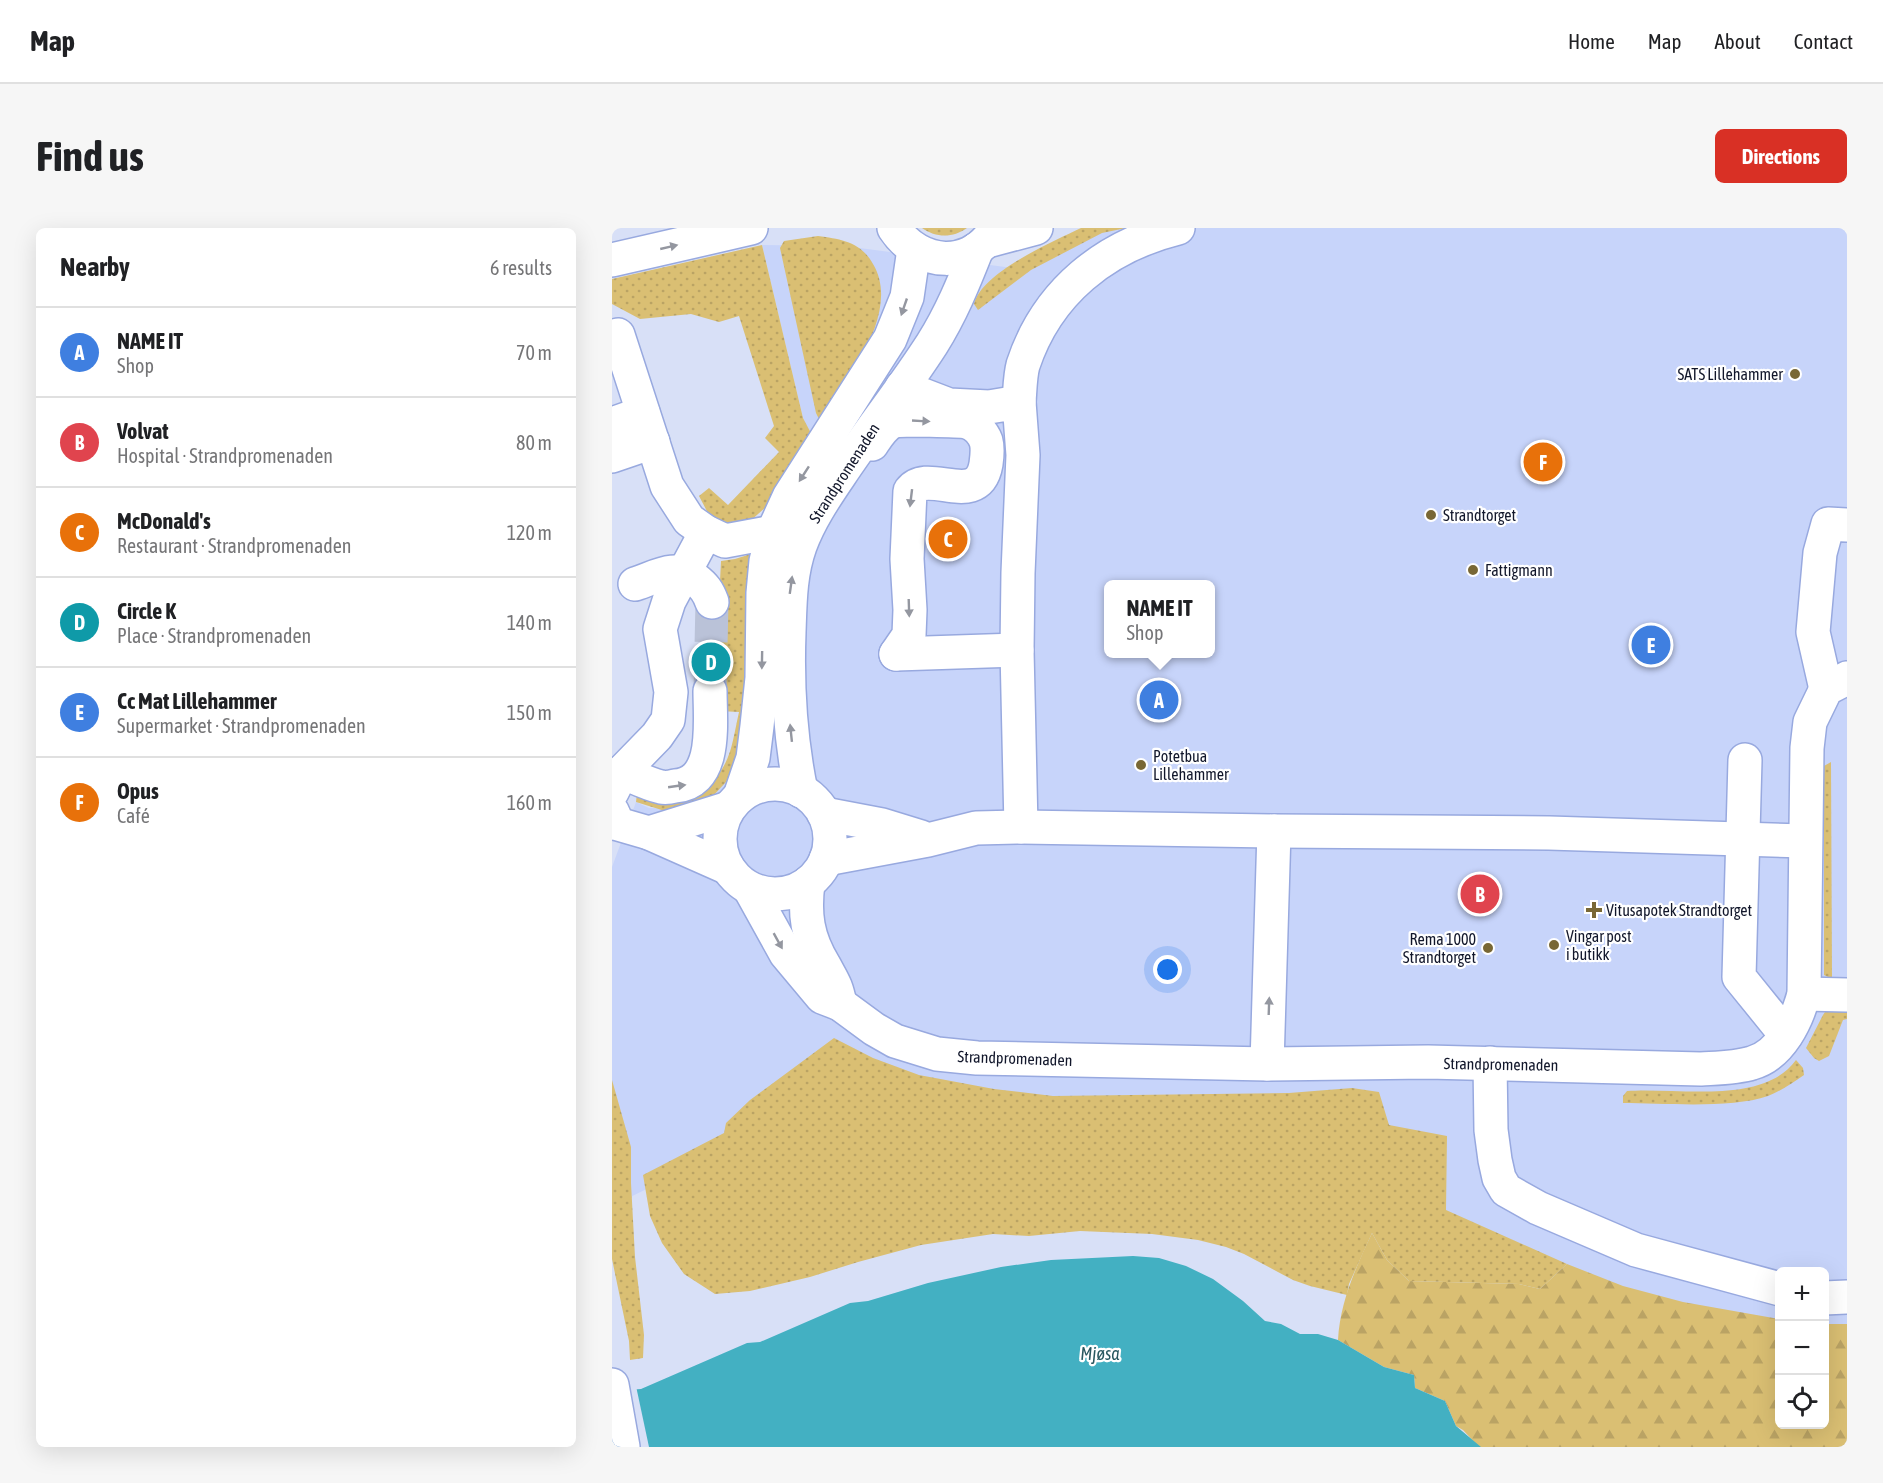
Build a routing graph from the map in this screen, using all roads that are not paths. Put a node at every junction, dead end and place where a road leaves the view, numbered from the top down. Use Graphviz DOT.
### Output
graph roads {
  1 [pos="751,228"];
  2 [pos="867,228"];
  3 [pos="1036,228"];
  4 [pos="1178,228"];
  5 [pos="904,239"];
  6 [pos="987,240"];
  7 [pos="612,260"];
  8 [pos="612,337"];
  9 [pos="902,387"];
  10 [pos="1019,402"];
  11 [pos="636,408"];
  12 [pos="612,424"];
  13 [pos="612,456"];
  14 [pos="1847,525"];
  15 [pos="706,532"];
  16 [pos="773,532"];
  17 [pos="821,534"];
  18 [pos="685,572"];
  19 [pos="635,584"];
  20 [pos="712,602"];
  21 [pos="1017,650"];
  22 [pos="1837,684"];
  23 [pos="710,691"];
  24 [pos="1745,760"];
  25 [pos="617,782"];
  26 [pos="801,791"];
  27 [pos="734,802"];
  28 [pos="612,811"];
  29 [pos="824,814"];
  30 [pos="1021,827"];
  31 [pos="1274,831"];
  32 [pos="649,833"];
  33 [pos="1742,839"];
  34 [pos="928,840"];
  35 [pos="1805,841"];
  36 [pos="817,871"];
  37 [pos="739,879"];
  38 [pos="1804,994"];
  39 [pos="1847,995"];
  40 [pos="840,1004"];
  41 [pos="1786,1035"];
  42 [pos="1267,1064"];
  43 [pos="1490,1064"];
  44 [pos="1775,1287"];
  45 [pos="1847,1297"];
  46 [pos="1829,1298"];
  47 [pos="612,1385"];
  48 [pos="623,1447"];
  7 -- 1 [label="main road, one-way"];
  2 -- 5 [label="main road"];
  3 -- 6 [label="main road"];
  4 -- 10 [label="main road"];
  5 -- 6 [label="main road"];
  5 -- 16 [label="main road, Strandpromenaden, one-way"];
  6 -- 9 [label="main road, Strandpromenaden"];
  8 -- 11 [label="main road"];
  9 -- 10 [label="main road"];
  26 -- 9 [label="main road, Strandpromenaden, one-way"];
  10 -- 21 [label="main road"];
  11 -- 12 [label="main road"];
  11 -- 13 [label="main road"];
  11 -- 15 [label="main road"];
  14 -- 22 [label="main road"];
  15 -- 16 [label="main road"];
  15 -- 18 [label="main road"];
  16 -- 27 [label="main road, Strandpromenaden, one-way"];
  17 -- 21 [label="main road, one-way"];
  18 -- 19 [label="main road"];
  18 -- 20 [label="main road"];
  18 -- 25 [label="main road"];
  21 -- 30 [label="main road"];
  22 -- 35 [label="main road, Strandpromenaden"];
  25 -- 23 [label="main road, one-way"];
  24 -- 33 [label="main road"];
  26 -- 27 [label="main road"];
  26 -- 29 [label="main road"];
  27 -- 32 [label="main road"];
  27 -- 37 [label="main road"];
  28 -- 32 [label="main road"];
  29 -- 34 [label="main road"];
  29 -- 36 [label="main road"];
  30 -- 31 [label="main road"];
  30 -- 34 [label="main road"];
  31 -- 33 [label="main road"];
  42 -- 31 [label="main road, one-way"];
  32 -- 37 [label="main road"];
  33 -- 35 [label="main road"];
  33 -- 41 [label="main road"];
  34 -- 36 [label="main road"];
  35 -- 38 [label="main road, Strandpromenaden"];
  36 -- 37 [label="main road"];
  36 -- 40 [label="main road"];
  37 -- 40 [label="main road, Strandpromenaden, one-way"];
  38 -- 39 [label="main road"];
  38 -- 41 [label="main road, Strandpromenaden"];
  40 -- 42 [label="main road, Strandpromenaden"];
  41 -- 43 [label="main road, Strandpromenaden"];
  42 -- 43 [label="main road, Strandpromenaden"];
  43 -- 44 [label="main road"];
  45 -- 46 [label="main road"];
  47 -- 48 [label="main road"];
}
